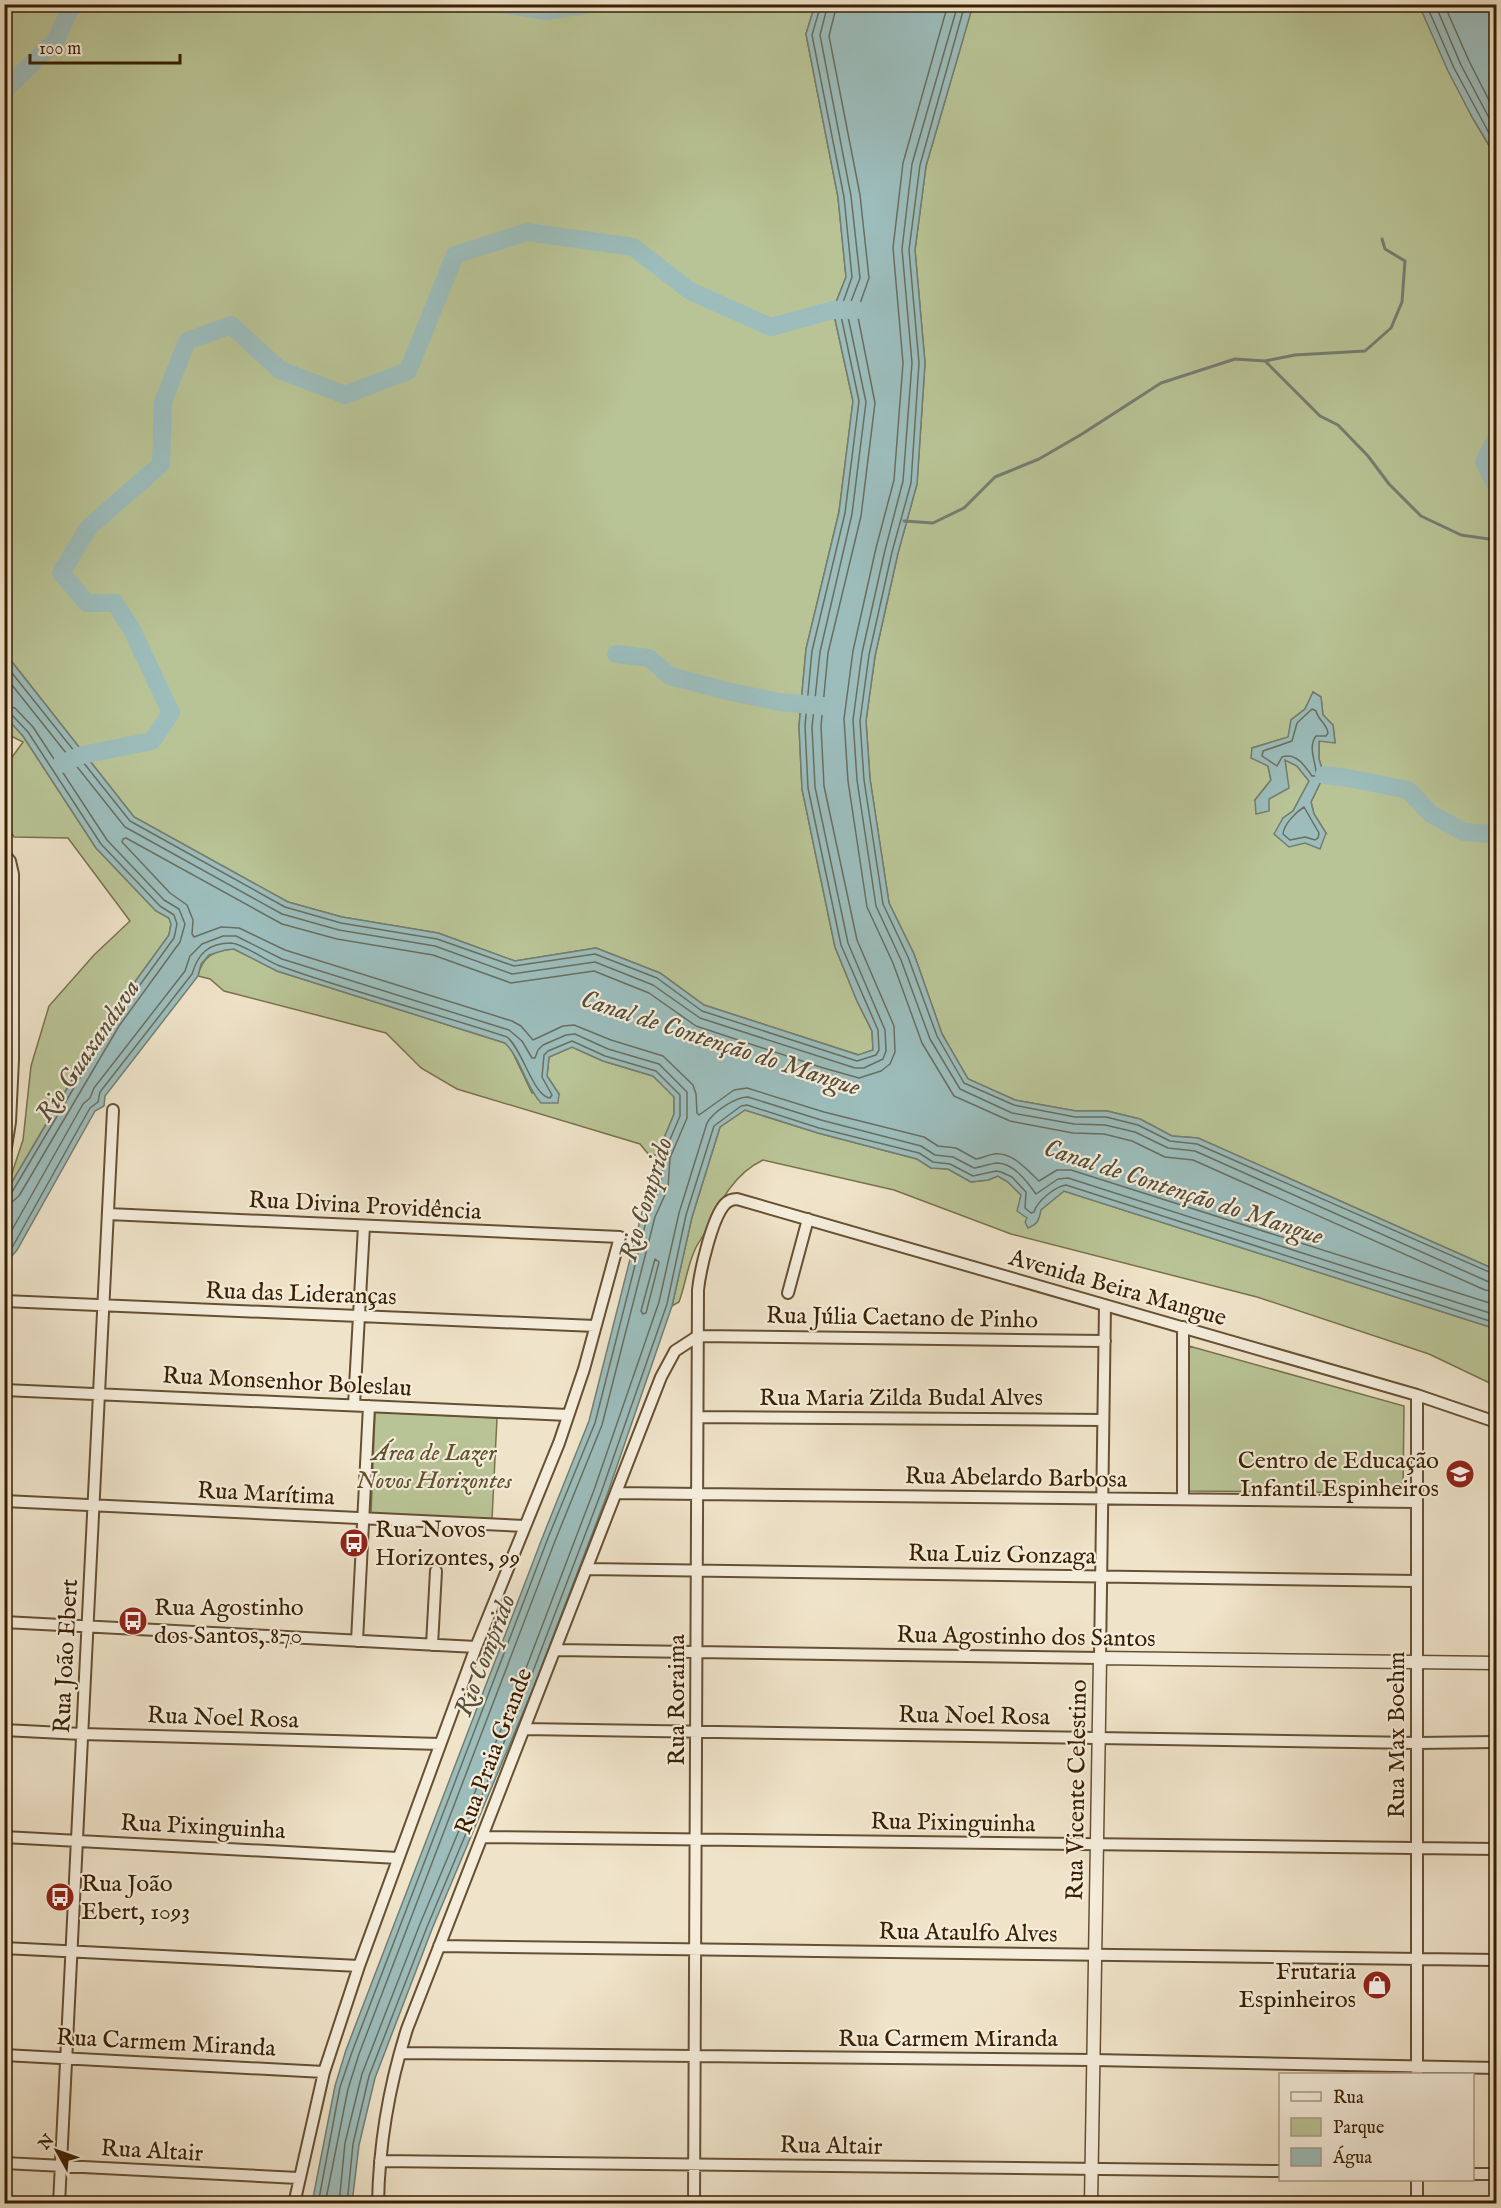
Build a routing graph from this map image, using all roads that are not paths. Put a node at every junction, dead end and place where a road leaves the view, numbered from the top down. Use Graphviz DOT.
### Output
graph roads {
  1 [pos="7,858"];
  2 [pos="9,1025"];
  3 [pos="113,1110"];
  4 [pos="4,1160"];
  5 [pos="727,1202"];
  6 [pos="108,1214"];
  7 [pos="808,1219"];
  8 [pos="364,1226"];
  9 [pos="788,1293"];
  10 [pos="4,1301"];
  11 [pos="103,1305"];
  12 [pos="1105,1305"];
  13 [pos="359,1316"];
  14 [pos="596,1326"];
  15 [pos="1183,1327"];
  16 [pos="698,1336"];
  17 [pos="1105,1341"];
  18 [pos="4,1390"];
  19 [pos="99,1394"];
  20 [pos="1417,1395"];
  21 [pos="354,1405"];
  22 [pos="369,1406"];
  23 [pos="568,1415"];
  24 [pos="698,1417"];
  25 [pos="1103,1420"];
  26 [pos="1497,1422"];
  27 [pos="616,1493"];
  28 [pos="698,1494"];
  29 [pos="1102,1498"];
  30 [pos="1183,1499"];
  31 [pos="4,1501"];
  32 [pos="1417,1502"];
  33 [pos="94,1505"];
  34 [pos="363,1518"];
  35 [pos="525,1526"];
  36 [pos="586,1569"];
  37 [pos="436,1571"];
  38 [pos="697,1571"];
  39 [pos="1101,1577"];
  40 [pos="1417,1581"];
  41 [pos="4,1622"];
  42 [pos="87,1627"];
  43 [pos="357,1641"];
  44 [pos="432,1645"];
  45 [pos="476,1647"];
  46 [pos="555,1650"];
  47 [pos="697,1652"];
  48 [pos="1100,1658"];
  49 [pos="1417,1662"];
  50 [pos="1497,1663"];
  51 [pos="524,1729"];
  52 [pos="4,1730"];
  53 [pos="696,1732"];
  54 [pos="82,1734"];
  55 [pos="1098,1738"];
  56 [pos="1497,1742"];
  57 [pos="1417,1743"];
  58 [pos="440,1744"];
  59 [pos="4,1837"];
  60 [pos="482,1837"];
  61 [pos="696,1840"];
  62 [pos="77,1841"];
  63 [pos="1096,1845"];
  64 [pos="1417,1848"];
  65 [pos="1497,1849"];
  66 [pos="398,1858"];
  67 [pos="440,1946"];
  68 [pos="4,1948"];
  69 [pos="696,1950"];
  70 [pos="71,1952"];
  71 [pos="1095,1954"];
  72 [pos="1417,1959"];
  73 [pos="1497,1960"];
  74 [pos="359,1966"];
  75 [pos="400,2053"];
  76 [pos="4,2055"];
  77 [pos="695,2057"];
  78 [pos="66,2058"];
  79 [pos="1093,2060"];
  80 [pos="1497,2068"];
  81 [pos="1417,2071"];
  82 [pos="324,2072"];
  83 [pos="380,2161"];
  84 [pos="4,2163"];
  85 [pos="694,2164"];
  86 [pos="60,2166"];
  87 [pos="1091,2169"];
  88 [pos="1279,2171"];
  89 [pos="1474,2174"];
  90 [pos="1497,2174"];
  91 [pos="298,2178"];
  92 [pos="1417,2181"];
  93 [pos="59,2204"];
  94 [pos="294,2204"];
  95 [pos="378,2204"];
  96 [pos="694,2204"];
  97 [pos="1091,2204"];
  98 [pos="1417,2204"];
  1 -- 2 [label="street"];
  2 -- 4 [label="street"];
  3 -- 6 [label="street, Rua João Ebert"];
  5 -- 7 [label="street, Avenida Beira Mangue"];
  5 -- 16 [label="street, Rua Roraima"];
  6 -- 8 [label="street, Rua Divina Providência"];
  6 -- 11 [label="street, Rua João Ebert"];
  7 -- 9 [label="street"];
  7 -- 12 [label="street, Avenida Beira Mangue"];
  8 -- 13 [label="street"];
  8 -- 14 [label="street, Rua Divina Providência"];
  10 -- 11 [label="street, Rua das Lideranças"];
  11 -- 13 [label="street, Rua das Lideranças"];
  11 -- 19 [label="street, Rua João Ebert"];
  12 -- 15 [label="street, Avenida Beira Mangue"];
  12 -- 17 [label="street, Rua Vicente Celestino"];
  13 -- 14 [label="street, Rua das Lideranças"];
  13 -- 21 [label="street"];
  14 -- 23 [label="street"];
  15 -- 20 [label="street, Avenida Beira Mangue"];
  15 -- 30 [label="street"];
  16 -- 17 [label="street, Rua Júlia Caetano de Pinho"];
  16 -- 24 [label="street, Rua Roraima"];
  16 -- 27 [label="street, Rua Praia Grande"];
  17 -- 25 [label="street, Rua Vicente Celestino"];
  18 -- 19 [label="street, Rua Monsenhor Boleslau"];
  19 -- 21 [label="street, Rua Monsenhor Boleslau"];
  19 -- 33 [label="street, Rua João Ebert"];
  20 -- 26 [label="street, Avenida Beira Mangue"];
  20 -- 32 [label="street, Rua Max Boehm"];
  21 -- 22 [label="street, Rua Monsenhor Boleslau"];
  22 -- 23 [label="street, Rua Monsenhor Boleslau"];
  22 -- 34 [label="street"];
  23 -- 35 [label="street"];
  24 -- 25 [label="street, Rua Maria Zilda Budal Alves"];
  24 -- 28 [label="street, Rua Roraima"];
  25 -- 29 [label="street, Rua Vicente Celestino"];
  27 -- 28 [label="street, Rua Abelardo Barbosa"];
  27 -- 36 [label="street, Rua Praia Grande"];
  28 -- 29 [label="street, Rua Abelardo Barbosa"];
  28 -- 38 [label="street, Rua Roraima"];
  29 -- 30 [label="street, Rua Abelardo Barbosa"];
  29 -- 39 [label="street, Rua Vicente Celestino"];
  30 -- 32 [label="street, Rua Abelardo Barbosa"];
  31 -- 33 [label="street, Rua Marítima"];
  32 -- 40 [label="street, Rua Max Boehm"];
  33 -- 34 [label="street, Rua Marítima"];
  33 -- 42 [label="street, Rua João Ebert"];
  34 -- 35 [label="street, Rua Marítima"];
  34 -- 43 [label="street"];
  35 -- 45 [label="street"];
  36 -- 38 [label="street, Rua Luiz Gonzaga"];
  36 -- 46 [label="street, Rua Praia Grande"];
  37 -- 44 [label="street"];
  38 -- 39 [label="street, Rua Luiz Gonzaga"];
  38 -- 47 [label="street, Rua Roraima"];
  39 -- 40 [label="street, Rua Luiz Gonzaga"];
  39 -- 48 [label="street, Rua Vicente Celestino"];
  40 -- 49 [label="street, Rua Max Boehm"];
  41 -- 42 [label="street"];
  42 -- 43 [label="street"];
  42 -- 54 [label="street, Rua João Ebert"];
  43 -- 44 [label="street"];
  44 -- 45 [label="street"];
  45 -- 58 [label="street"];
  46 -- 47 [label="street, Rua Agostinho dos Santos"];
  46 -- 51 [label="street, Rua Praia Grande"];
  47 -- 48 [label="street, Rua Agostinho dos Santos"];
  47 -- 53 [label="street, Rua Roraima"];
  48 -- 49 [label="street, Rua Agostinho dos Santos"];
  48 -- 55 [label="street, Rua Vicente Celestino"];
  49 -- 50 [label="street, Rua Agostinho dos Santos"];
  49 -- 57 [label="street, Rua Max Boehm"];
  51 -- 53 [label="street, Rua Noel Rosa"];
  51 -- 60 [label="street, Rua Praia Grande"];
  52 -- 54 [label="street, Rua Noel Rosa"];
  53 -- 55 [label="street, Rua Noel Rosa"];
  53 -- 61 [label="street, Rua Roraima"];
  54 -- 58 [label="street, Rua Noel Rosa"];
  54 -- 62 [label="street, Rua João Ebert"];
  55 -- 57 [label="street, Rua Noel Rosa"];
  55 -- 63 [label="street, Rua Vicente Celestino"];
  56 -- 57 [label="street, Rua Noel Rosa"];
  57 -- 64 [label="street, Rua Max Boehm"];
  58 -- 66 [label="street"];
  59 -- 62 [label="street, Rua Pixinguinha"];
  60 -- 61 [label="street, Rua Pixinguinha"];
  60 -- 67 [label="street, Rua Praia Grande"];
  61 -- 63 [label="street, Rua Pixinguinha"];
  61 -- 69 [label="street, Rua Roraima"];
  62 -- 66 [label="street, Rua Pixinguinha"];
  62 -- 70 [label="street, Rua João Ebert"];
  63 -- 64 [label="street, Rua Pixinguinha"];
  63 -- 71 [label="street, Rua Vicente Celestino"];
  64 -- 65 [label="street, Rua Pixinguinha"];
  64 -- 72 [label="street, Rua Max Boehm"];
  66 -- 74 [label="street"];
  67 -- 69 [label="street, Rua Ataulfo Alves"];
  67 -- 75 [label="street, Rua Praia Grande"];
  68 -- 70 [label="street"];
  69 -- 71 [label="street, Rua Ataulfo Alves"];
  69 -- 77 [label="street, Rua Roraima"];
  70 -- 74 [label="street"];
  70 -- 78 [label="street, Rua João Ebert"];
  71 -- 72 [label="street, Rua Ataulfo Alves"];
  71 -- 79 [label="street, Rua Vicente Celestino"];
  72 -- 73 [label="street, Rua Ataulfo Alves"];
  72 -- 81 [label="street, Rua Max Boehm"];
  74 -- 82 [label="street"];
  75 -- 77 [label="street, Rua Carmem Miranda"];
  75 -- 83 [label="street, Rua Praia Grande"];
  76 -- 78 [label="street, Rua Carmem Miranda"];
  77 -- 79 [label="street, Rua Carmem Miranda"];
  77 -- 85 [label="street, Rua Roraima"];
  78 -- 82 [label="street, Rua Carmem Miranda"];
  78 -- 86 [label="street, Rua João Ebert"];
  79 -- 81 [label="street, Rua Carmem Miranda"];
  79 -- 87 [label="street, Rua Vicente Celestino"];
  80 -- 81 [label="street, Rua Carmem Miranda"];
  82 -- 91 [label="street"];
  83 -- 85 [label="street, Rua Altair"];
  83 -- 95 [label="street, Rua Praia Grande"];
  84 -- 86 [label="street, Rua Altair"];
  85 -- 87 [label="street, Rua Altair"];
  85 -- 96 [label="street, Rua Roraima"];
  86 -- 91 [label="street, Rua Altair"];
  86 -- 93 [label="street, Rua João Ebert"];
  87 -- 88 [label="street, Rua Altair"];
  87 -- 97 [label="street, Rua Vicente Celestino"];
  89 -- 90 [label="street"];
  91 -- 94 [label="street"];
  92 -- 98 [label="street"];
}
